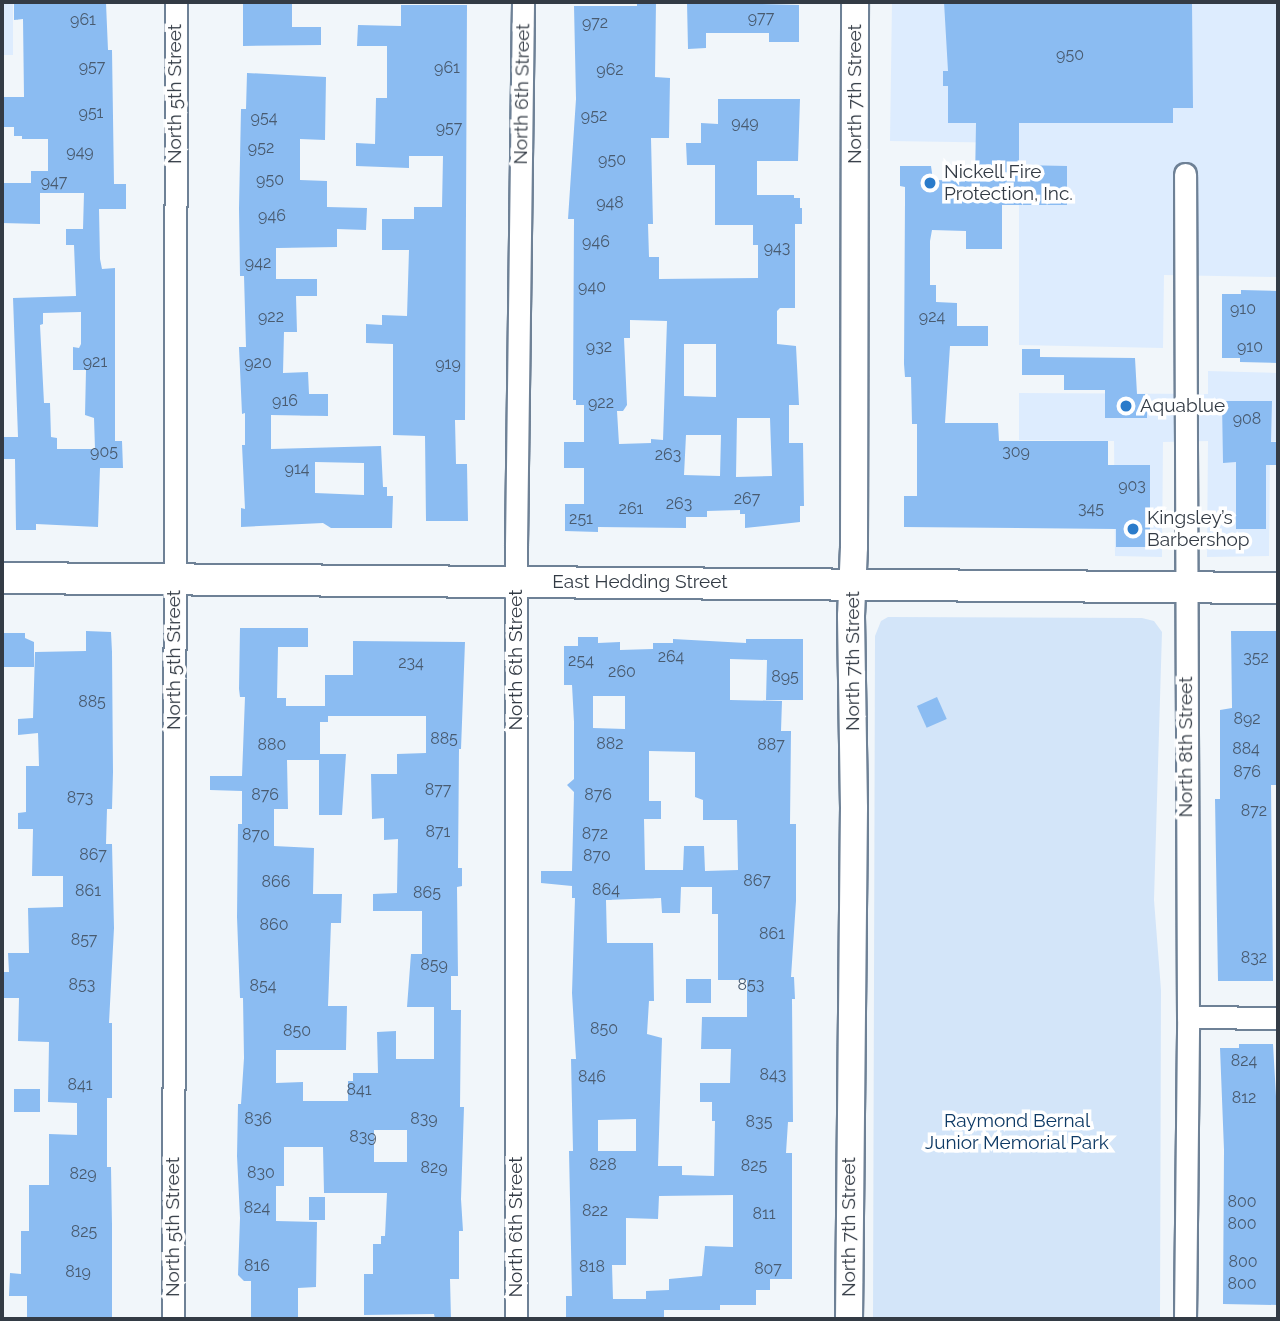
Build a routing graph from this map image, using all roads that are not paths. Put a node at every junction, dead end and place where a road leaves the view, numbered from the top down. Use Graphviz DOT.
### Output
graph roads {
  1 [pos="176,2"];
  2 [pos="523,2"];
  3 [pos="855,2"];
  4 [pos="1185,174"];
  5 [pos="2,578"];
  6 [pos="174,579"];
  7 [pos="516,582"];
  8 [pos="853,584"];
  9 [pos="1185,588"];
  10 [pos="1278,589"];
  11 [pos="1188,1017"];
  12 [pos="1278,1018"];
  13 [pos="173,1319"];
  14 [pos="516,1319"];
  15 [pos="849,1319"];
  16 [pos="1185,1319"];
  1 -- 6 [label="street, North 5th Street"];
  2 -- 7 [label="street, North 6th Street"];
  3 -- 8 [label="street, North 7th Street"];
  4 -- 9 [label="street, North 8th Street"];
  5 -- 6 [label="main road, East Hedding Street"];
  6 -- 7 [label="main road, East Hedding Street"];
  6 -- 13 [label="street, North 5th Street"];
  7 -- 8 [label="main road, East Hedding Street"];
  7 -- 14 [label="street, North 6th Street"];
  8 -- 9 [label="main road, East Hedding Street"];
  8 -- 15 [label="street, North 7th Street"];
  9 -- 10 [label="main road, East Hedding Street"];
  9 -- 11 [label="street, North 8th Street"];
  11 -- 12 [label="street"];
  11 -- 16 [label="street, North 8th Street"];
}
